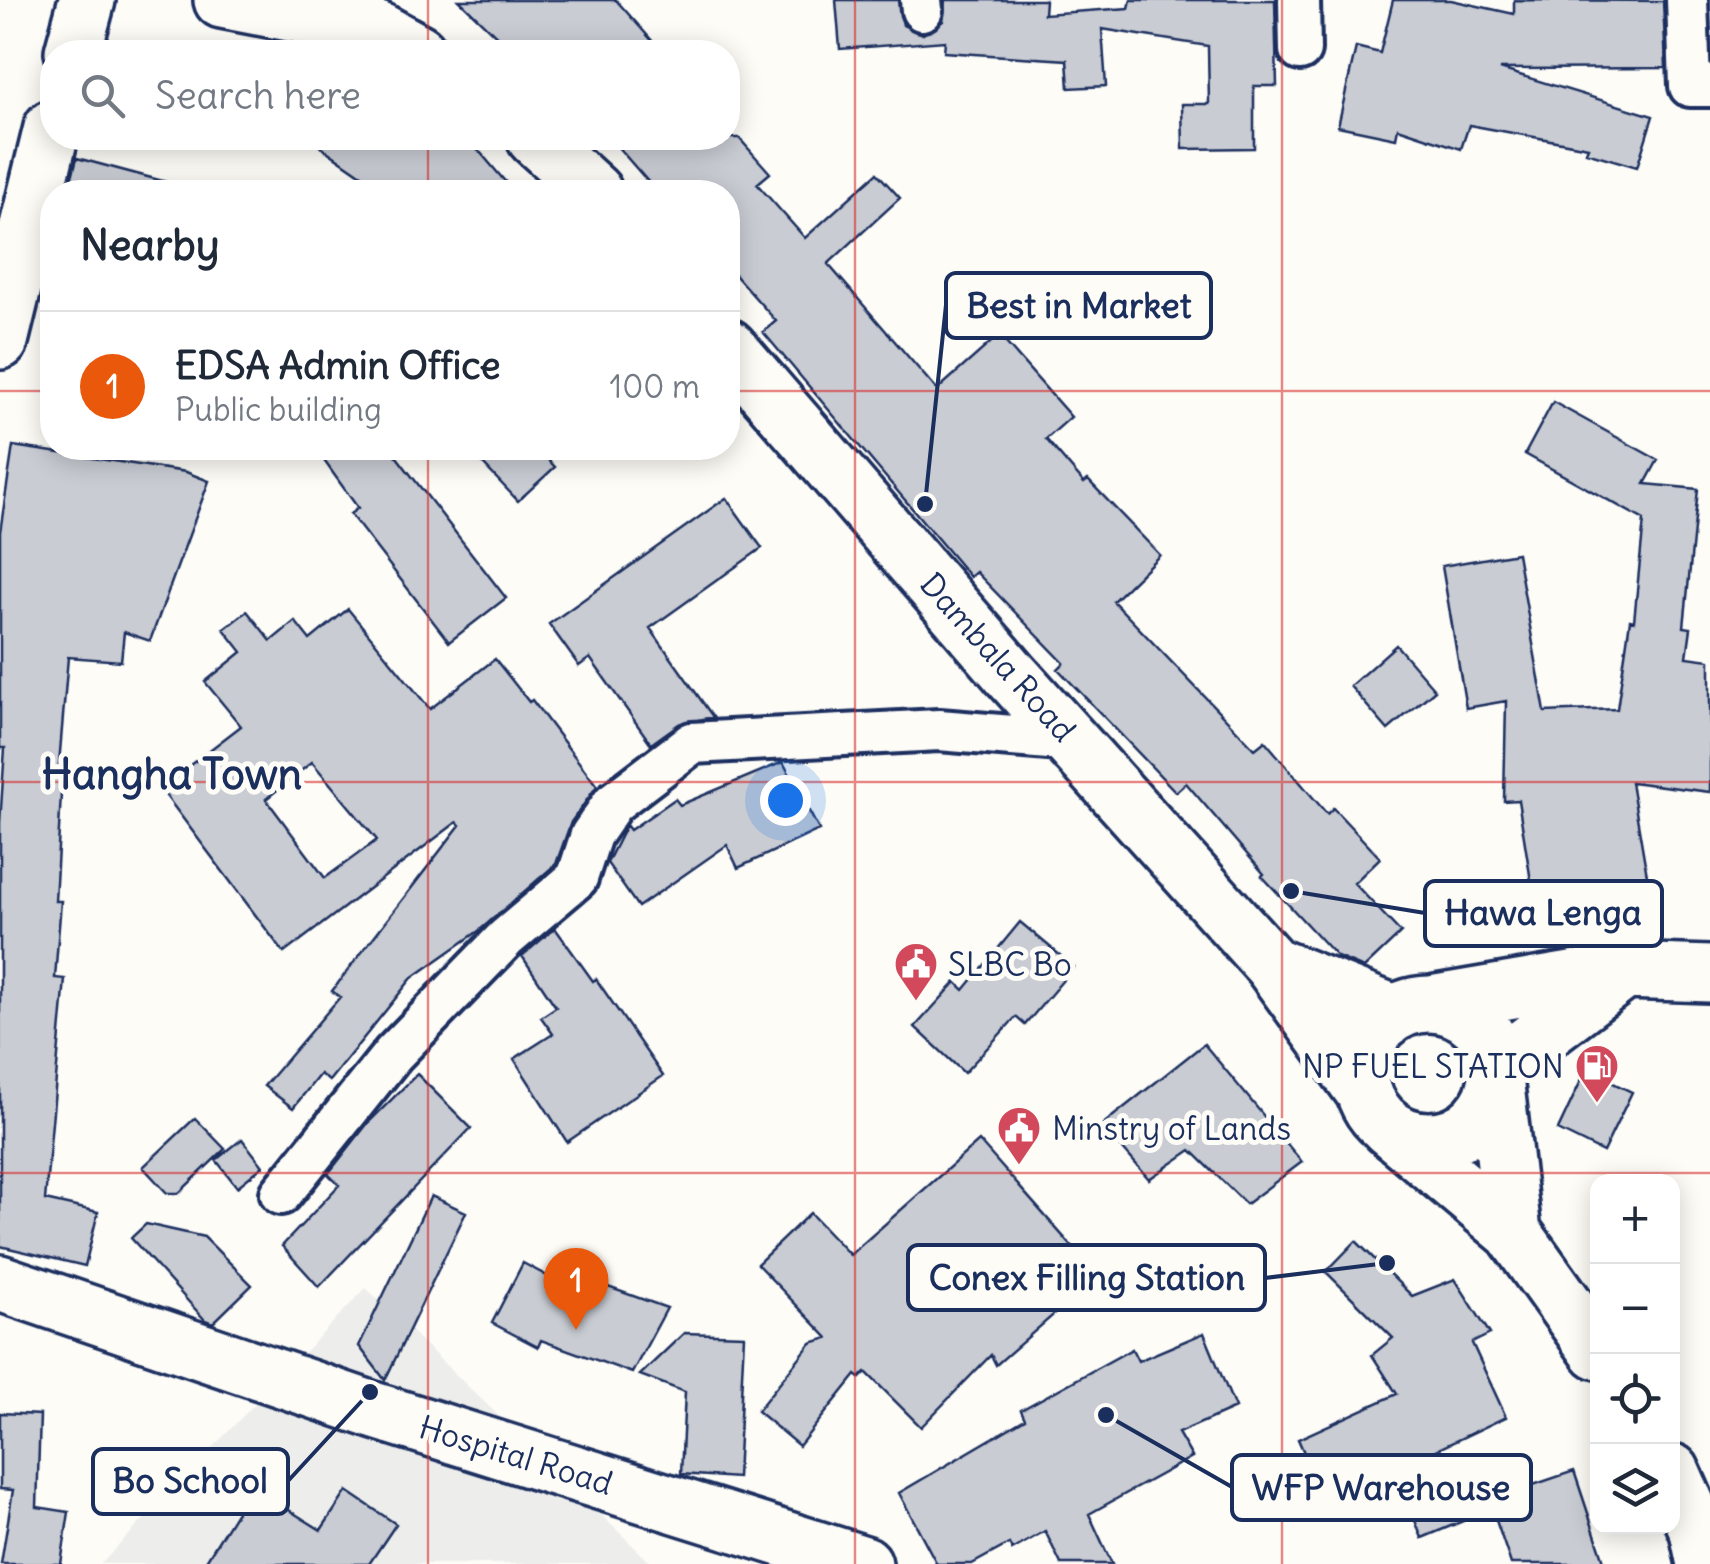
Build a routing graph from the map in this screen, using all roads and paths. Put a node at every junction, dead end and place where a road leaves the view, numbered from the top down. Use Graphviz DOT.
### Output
graph roads {
  1 [pos="86,0"];
  2 [pos="222,0"];
  3 [pos="1299,0"];
  4 [pos="1687,0"];
  5 [pos="75,40"];
  6 [pos="396,40"];
  7 [pos="1300,50"];
  8 [pos="1710,86"];
  9 [pos="47,150"];
  10 [pos="549,150"];
  11 [pos="581,180"];
  12 [pos="0,341"];
  13 [pos="740,361"];
  14 [pos="1073,741"];
  15 [pos="1272,965"];
  16 [pos="1624,971"];
  17 [pos="1710,974"];
  18 [pos="1415,1008"];
  19 [pos="1497,1076"];
  20 [pos="1374,1107"];
  21 [pos="282,1194"];
  22 [pos="1513,1232"];
  23 [pos="0,1283"];
  24 [pos="1590,1340"];
  25 [pos="1680,1490"];
  26 [pos="864,1564"];
  27 [pos="1705,1564"];
  1 -- 5 [label="street"];
  2 -- 6 [label="street"];
  3 -- 7 [label="street"];
  4 -- 8 [label="street"];
  9 -- 12 [label="street"];
  10 -- 11 [label="street"];
  13 -- 14 [label="street, Dambala Road"];
  14 -- 15 [label="street, Dambala Road"];
  14 -- 21 [label="street"];
  15 -- 18 [label="street, Dambala Road"];
  15 -- 20 [label="street, Dambala Road"];
  16 -- 17 [label="street"];
  16 -- 18 [label="street"];
  16 -- 19 [label="street"];
  18 -- 19 [label="street"];
  18 -- 20 [label="street"];
  19 -- 20 [label="street"];
  19 -- 22 [label="street"];
  20 -- 22 [label="street, Dambala Road"];
  22 -- 24 [label="street"];
  23 -- 26 [label="street, Hospital Road"];
  25 -- 27 [label="street"];
}
